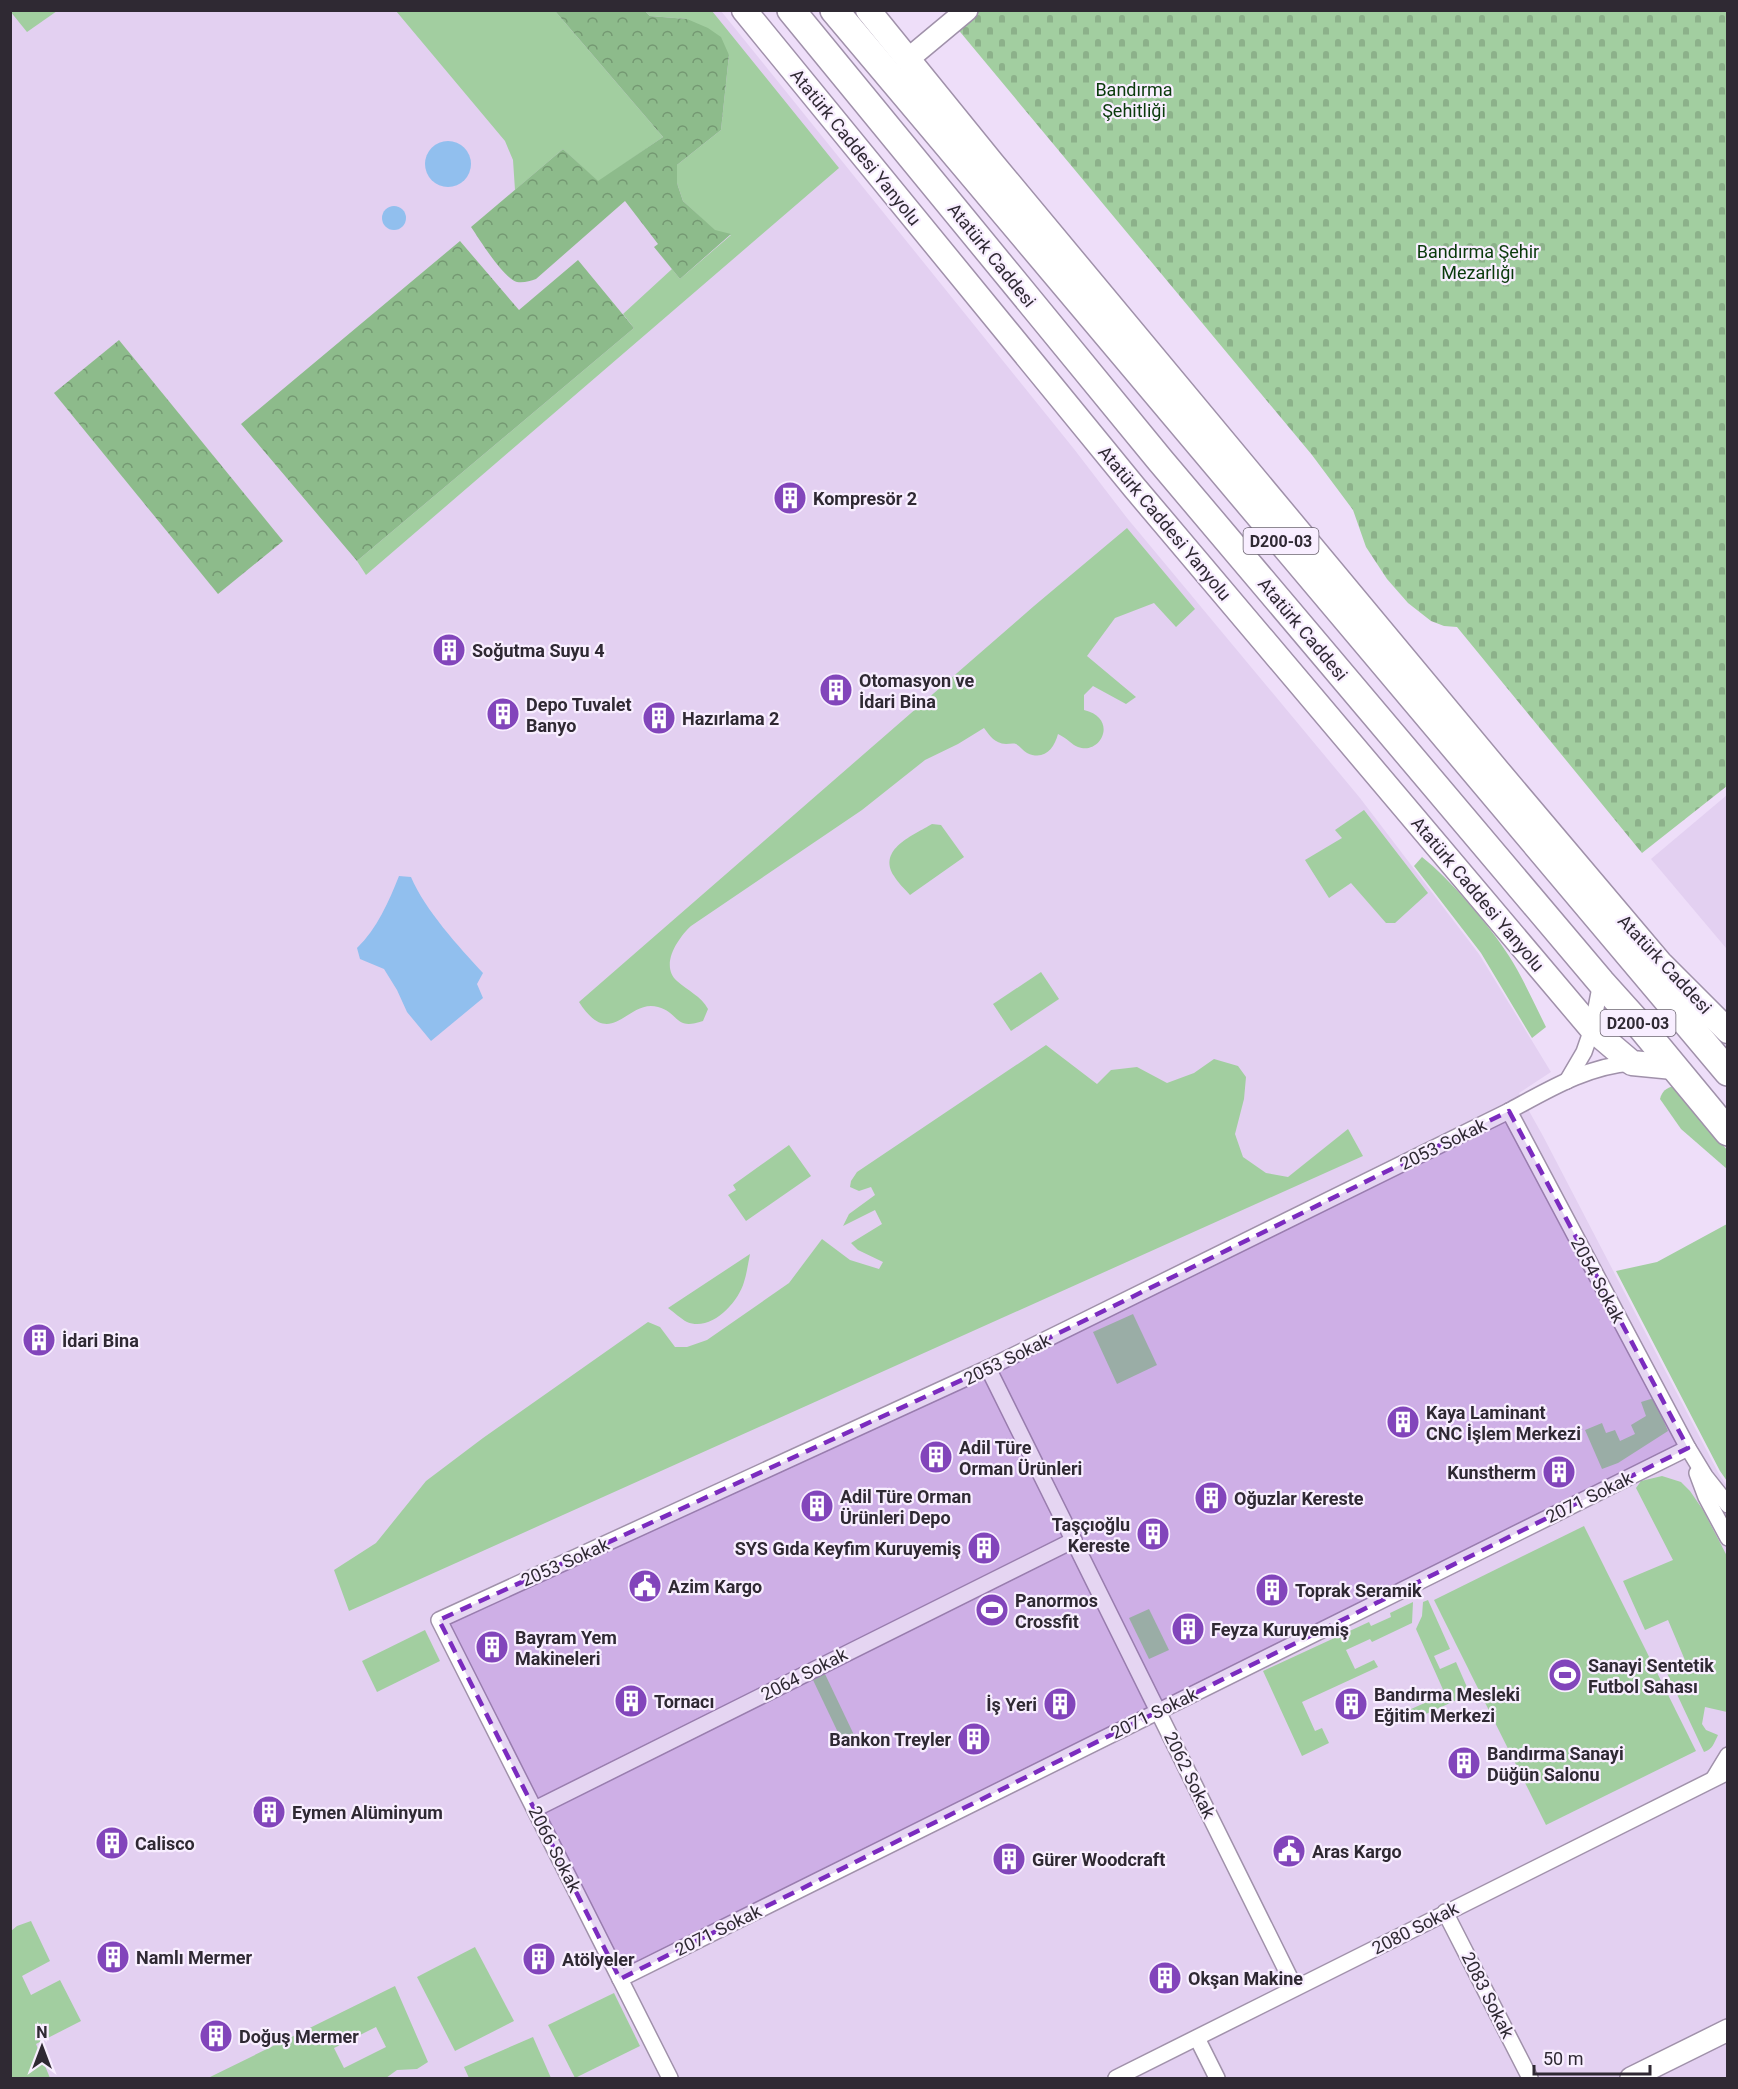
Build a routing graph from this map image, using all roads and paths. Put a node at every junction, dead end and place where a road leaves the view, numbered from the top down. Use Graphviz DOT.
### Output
graph roads {
  1 [pos="744,10"];
  2 [pos="791,10"];
  3 [pos="834,10"];
  4 [pos="868,10"];
  5 [pos="966,10"];
  6 [pos="907,60"];
  7 [pos="1601,982"];
  8 [pos="1592,1029"];
  9 [pos="1728,1031"];
  10 [pos="1632,1064"];
  11 [pos="1673,1067"];
  12 [pos="1728,1072"];
  13 [pos="1567,1081"];
  14 [pos="1509,1111"];
  15 [pos="1728,1132"];
  16 [pos="988,1368"];
  17 [pos="1688,1448"];
  18 [pos="1728,1505"];
  19 [pos="1728,1538"];
  20 [pos="1074,1540"];
  21 [pos="439,1620"];
  22 [pos="1158,1711"];
  23 [pos="1728,1755"];
  24 [pos="1721,1775"];
  25 [pos="534,1809"];
  26 [pos="1445,1912"];
  27 [pos="620,1979"];
  28 [pos="1295,1988"];
  29 [pos="1728,2030"];
  30 [pos="1197,2038"];
  31 [pos="670,2079"];
  32 [pos="1116,2079"];
  33 [pos="1217,2079"];
  34 [pos="1530,2079"];
  35 [pos="1630,2079"];
  1 -- 8 [label="main road, Atatürk Caddesi Yanyolu"];
  2 -- 7 [label="highway, Atatürk Caddesi / D200-03"];
  3 -- 12 [label="highway, Atatürk Caddesi / D200-03"];
  4 -- 6 [label="main road, Atatürk Caddesi"];
  5 -- 6 [label="street"];
  6 -- 9 [label="main road, Atatürk Caddesi"];
  7 -- 8 [label="street"];
  7 -- 11 [label="highway, Atatürk Caddesi / D200-03"];
  8 -- 10 [label="main road, Atatürk Caddesi Yanyolu"];
  8 -- 13 [label="street"];
  10 -- 11 [label="main road"];
  10 -- 13 [label="street, 2053 Sokak"];
  11 -- 15 [label="highway, Atatürk Caddesi / D200-03"];
  13 -- 14 [label="street, 2053 Sokak"];
  14 -- 16 [label="street, 2053 Sokak"];
  14 -- 17 [label="street, 2054 Sokak"];
  16 -- 20 [label="street, 2062 Sokak"];
  16 -- 21 [label="street, 2053 Sokak"];
  17 -- 18 [label="street, 2054 Sokak"];
  17 -- 19 [label="street, 2054 Sokak"];
  17 -- 22 [label="street, 2071 Sokak"];
  20 -- 22 [label="street, 2062 Sokak"];
  20 -- 25 [label="street, 2064 Sokak"];
  21 -- 25 [label="street, 2066 Sokak"];
  22 -- 27 [label="street, 2071 Sokak"];
  22 -- 28 [label="street, 2062 Sokak"];
  23 -- 24 [label="street, 2080 Sokak"];
  24 -- 26 [label="street, 2080 Sokak"];
  25 -- 27 [label="street, 2066 Sokak"];
  26 -- 28 [label="street, 2080 Sokak"];
  26 -- 34 [label="street, 2083 Sokak"];
  27 -- 31 [label="street, 2066 Sokak"];
  28 -- 30 [label="street, 2080 Sokak"];
  29 -- 35 [label="street"];
  30 -- 32 [label="street, 2080 Sokak"];
  30 -- 33 [label="street"];
}
